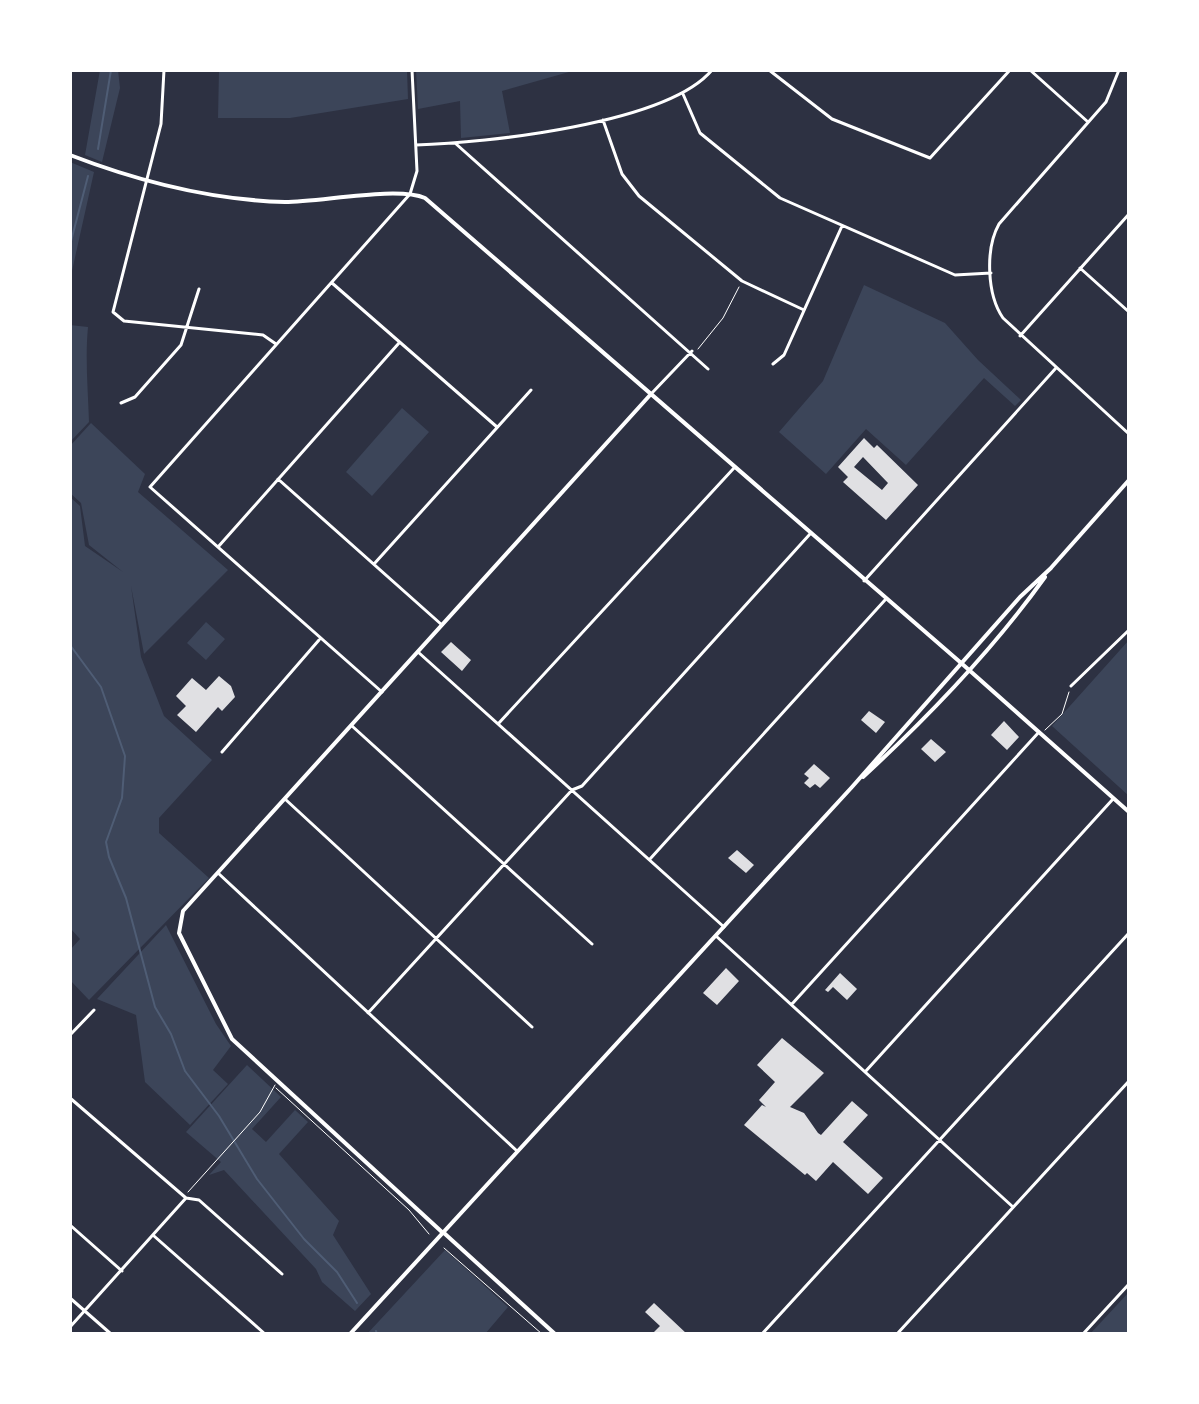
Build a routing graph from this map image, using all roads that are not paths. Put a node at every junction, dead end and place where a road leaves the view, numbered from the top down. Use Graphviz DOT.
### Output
graph roads {
  1 [pos="164,70"];
  2 [pos="412,70"];
  3 [pos="712,70"];
  4 [pos="769,70"];
  5 [pos="1010,70"];
  6 [pos="1030,70"];
  7 [pos="1119,70"];
  8 [pos="683,94"];
  9 [pos="603,120"];
  10 [pos="1088,122"];
  11 [pos="455,143"];
  12 [pos="416,145"];
  13 [pos="70,155"];
  14 [pos="145,181"];
  15 [pos="410,194"];
  16 [pos="1129,214"];
  17 [pos="842,226"];
  18 [pos="1080,268"];
  19 [pos="991,273"];
  20 [pos="332,283"];
  21 [pos="199,289"];
  22 [pos="804,310"];
  23 [pos="1129,312"];
  24 [pos="189,326"];
  25 [pos="1020,336"];
  26 [pos="399,343"];
  27 [pos="276,344"];
  28 [pos="694,351"];
  29 [pos="773,364"];
  30 [pos="1056,368"];
  31 [pos="708,369"];
  32 [pos="531,390"];
  33 [pos="651,394"];
  34 [pos="121,403"];
  35 [pos="497,427"];
  36 [pos="1129,434"];
  37 [pos="734,467"];
  38 [pos="278,479"];
  39 [pos="1129,480"];
  40 [pos="810,534"];
  41 [pos="218,547"];
  42 [pos="374,564"];
  43 [pos="1051,568"];
  44 [pos="864,581"];
  45 [pos="885,600"];
  46 [pos="442,625"];
  47 [pos="1129,630"];
  48 [pos="321,639"];
  49 [pos="418,652"];
  50 [pos="960,662"];
  51 [pos="967,668"];
  52 [pos="1071,686"];
  53 [pos="382,692"];
  54 [pos="498,724"];
  55 [pos="352,725"];
  56 [pos="1039,732"];
  57 [pos="222,752"];
  58 [pos="852,787"];
  59 [pos="572,790"];
  60 [pos="1114,798"];
  61 [pos="284,799"];
  62 [pos="1129,812"];
  63 [pos="650,859"];
  64 [pos="504,863"];
  65 [pos="218,873"];
  66 [pos="724,927"];
  67 [pos="1129,933"];
  68 [pos="716,936"];
  69 [pos="435,938"];
  70 [pos="592,944"];
  71 [pos="792,1004"];
  72 [pos="94,1010"];
  73 [pos="368,1013"];
  74 [pos="532,1027"];
  75 [pos="70,1035"];
  76 [pos="865,1072"];
  77 [pos="1129,1081"];
  78 [pos="70,1098"];
  79 [pos="940,1140"];
  80 [pos="518,1152"];
  81 [pos="186,1198"];
  82 [pos="1013,1207"];
  83 [pos="70,1225"];
  84 [pos="444,1233"];
  85 [pos="154,1236"];
  86 [pos="122,1271"];
  87 [pos="282,1274"];
  88 [pos="1129,1284"];
  89 [pos="70,1298"];
  90 [pos="85,1311"];
  91 [pos="70,1327"];
  92 [pos="111,1334"];
  93 [pos="265,1334"];
  94 [pos="350,1334"];
  95 [pos="555,1334"];
  96 [pos="762,1334"];
  97 [pos="897,1334"];
  98 [pos="1083,1334"];
  1 -- 14 [label="street"];
  2 -- 12 [label="street"];
  3 -- 8 [label="street"];
  4 -- 5 [label="street"];
  6 -- 10 [label="street"];
  7 -- 10 [label="street"];
  8 -- 9 [label="street"];
  8 -- 17 [label="street"];
  9 -- 11 [label="street"];
  9 -- 22 [label="street"];
  10 -- 19 [label="street"];
  11 -- 12 [label="street"];
  11 -- 28 [label="street"];
  12 -- 15 [label="street"];
  13 -- 14 [label="street"];
  14 -- 15 [label="street"];
  14 -- 24 [label="street"];
  15 -- 20 [label="street"];
  15 -- 33 [label="street"];
  16 -- 18 [label="street"];
  17 -- 19 [label="street"];
  17 -- 22 [label="street"];
  18 -- 23 [label="street"];
  18 -- 25 [label="street"];
  19 -- 25 [label="street"];
  20 -- 26 [label="street"];
  20 -- 27 [label="street"];
  21 -- 24 [label="street"];
  22 -- 29 [label="street"];
  24 -- 27 [label="street"];
  24 -- 34 [label="street"];
  25 -- 30 [label="street"];
  26 -- 35 [label="street"];
  26 -- 38 [label="street"];
  27 -- 41 [label="street"];
  28 -- 31 [label="street"];
  28 -- 33 [label="street"];
  30 -- 36 [label="street"];
  30 -- 44 [label="street"];
  32 -- 35 [label="street"];
  33 -- 37 [label="street"];
  33 -- 46 [label="street"];
  35 -- 42 [label="street"];
  37 -- 40 [label="street"];
  37 -- 54 [label="street"];
  38 -- 41 [label="street"];
  38 -- 42 [label="street"];
  39 -- 43 [label="street"];
  40 -- 44 [label="street"];
  40 -- 59 [label="street"];
  41 -- 48 [label="street"];
  42 -- 46 [label="street"];
  43 -- 50 [label="street"];
  43 -- 51 [label="street"];
  44 -- 45 [label="street"];
  45 -- 50 [label="street"];
  45 -- 63 [label="street"];
  46 -- 49 [label="street"];
  47 -- 52 [label="street"];
  48 -- 53 [label="street"];
  48 -- 57 [label="street"];
  49 -- 53 [label="street"];
  49 -- 54 [label="street"];
  50 -- 51 [label="street"];
  50 -- 58 [label="street"];
  51 -- 56 [label="street"];
  51 -- 58 [label="street"];
  53 -- 55 [label="street"];
  54 -- 59 [label="street"];
  55 -- 61 [label="street"];
  55 -- 64 [label="street"];
  56 -- 60 [label="street"];
  56 -- 71 [label="street"];
  58 -- 66 [label="street"];
  59 -- 63 [label="street"];
  59 -- 64 [label="street"];
  60 -- 62 [label="street"];
  60 -- 76 [label="street"];
  61 -- 65 [label="street"];
  61 -- 69 [label="street"];
  63 -- 66 [label="street"];
  64 -- 69 [label="street"];
  64 -- 70 [label="street"];
  65 -- 73 [label="street"];
  65 -- 84 [label="street"];
  66 -- 68 [label="street"];
  67 -- 79 [label="street"];
  68 -- 71 [label="street"];
  68 -- 80 [label="street"];
  69 -- 73 [label="street"];
  69 -- 74 [label="street"];
  71 -- 76 [label="street"];
  72 -- 75 [label="street"];
  73 -- 80 [label="street"];
  76 -- 79 [label="street"];
  77 -- 82 [label="street"];
  78 -- 81 [label="street"];
  79 -- 82 [label="street"];
  79 -- 96 [label="street"];
  80 -- 84 [label="street"];
  81 -- 85 [label="street"];
  81 -- 87 [label="street"];
  82 -- 97 [label="street"];
  83 -- 86 [label="street"];
  84 -- 94 [label="street"];
  84 -- 95 [label="street"];
  85 -- 86 [label="street"];
  85 -- 93 [label="street"];
  86 -- 90 [label="street"];
  88 -- 98 [label="street"];
  89 -- 90 [label="street"];
  90 -- 91 [label="street"];
  90 -- 92 [label="street"];
}
